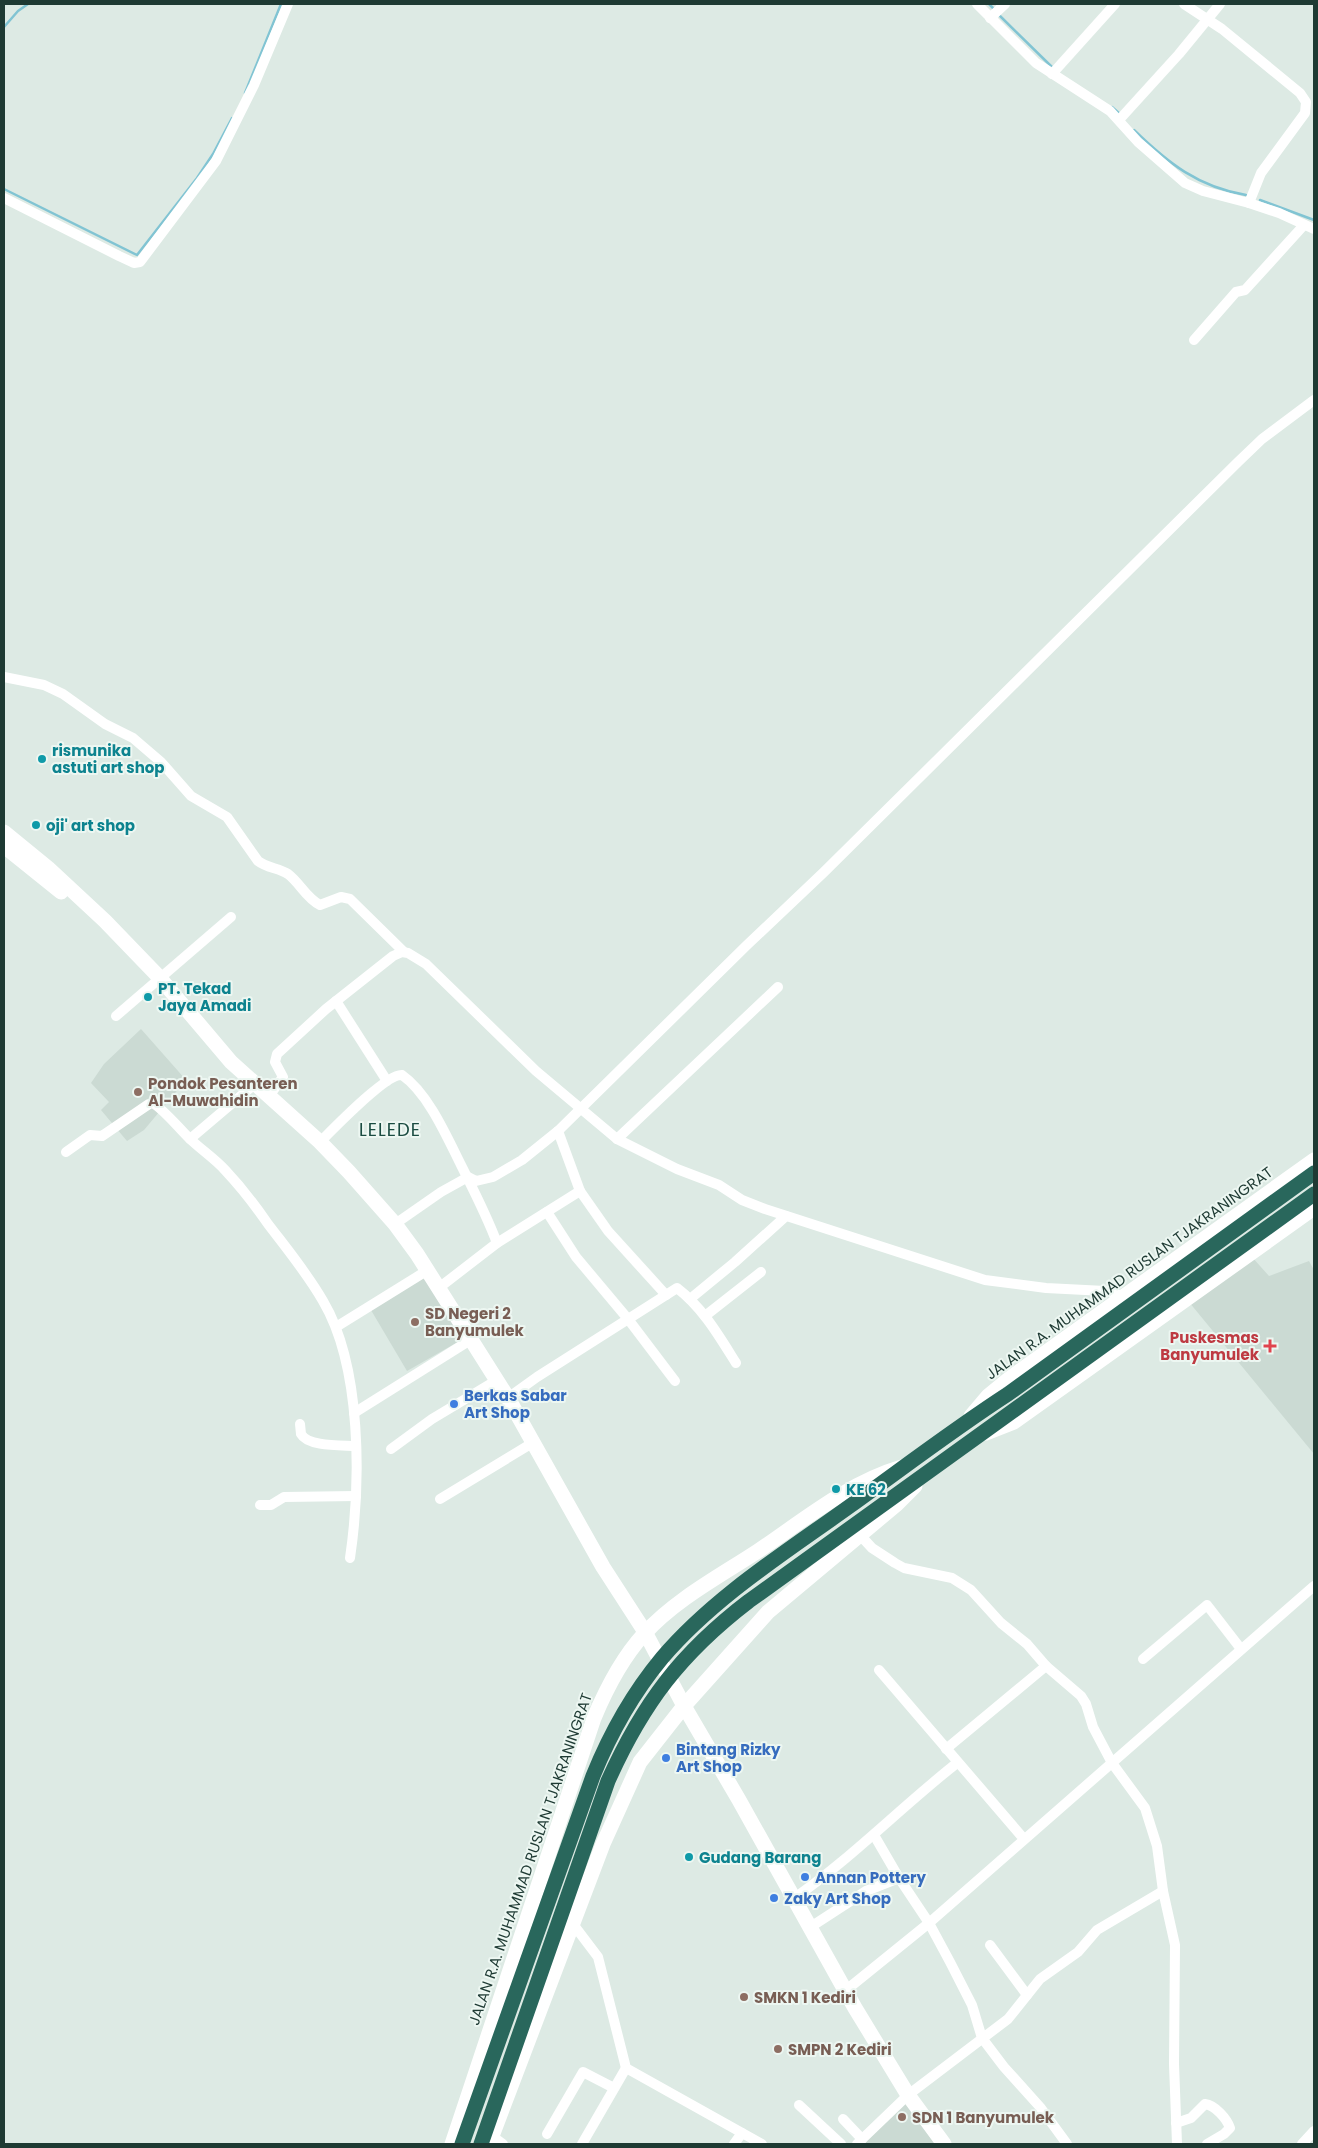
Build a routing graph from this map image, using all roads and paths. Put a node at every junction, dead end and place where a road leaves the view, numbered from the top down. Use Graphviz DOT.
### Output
graph roads {
  1 [pos="288,4"];
  2 [pos="977,4"];
  3 [pos="1115,4"];
  4 [pos="1184,4"];
  5 [pos="1220,4"];
  6 [pos="1004,5"];
  7 [pos="992,16"];
  8 [pos="1207,18"];
  9 [pos="1055,71"];
  10 [pos="1305,113"];
  11 [pos="1122,117"];
  12 [pos="1314,120"];
  13 [pos="4,198"];
  14 [pos="1249,202"];
  15 [pos="1304,225"];
  16 [pos="1314,229"];
  17 [pos="1194,340"];
  18 [pos="1314,400"];
  19 [pos="4,678"];
  20 [pos="4,832"];
  21 [pos="4,846"];
  22 [pos="22,853"];
  23 [pos="231,917"];
  24 [pos="404,952"];
  25 [pos="159,977"];
  26 [pos="778,987"];
  27 [pos="336,1001"];
  28 [pos="116,1016"];
  29 [pos="387,1081"];
  30 [pos="256,1083"];
  31 [pos="270,1096"];
  32 [pos="581,1107"];
  33 [pos="558,1131"];
  34 [pos="190,1139"];
  35 [pos="617,1139"];
  36 [pos="320,1142"];
  37 [pos="66,1152"];
  38 [pos="1314,1160"];
  39 [pos="1314,1174"];
  40 [pos="468,1177"];
  41 [pos="580,1191"];
  42 [pos="1314,1194"];
  43 [pos="1314,1208"];
  44 [pos="547,1212"];
  45 [pos="786,1216"];
  46 [pos="395,1224"];
  47 [pos="497,1242"];
  48 [pos="428,1270"];
  49 [pos="761,1272"];
  50 [pos="440,1287"];
  51 [pos="666,1295"];
  52 [pos="1124,1296"];
  53 [pos="690,1298"];
  54 [pos="705,1316"];
  55 [pos="628,1319"];
  56 [pos="336,1327"];
  57 [pos="472,1339"];
  58 [pos="736,1364"];
  59 [pos="497,1380"];
  60 [pos="675,1382"];
  61 [pos="508,1398"];
  62 [pos="354,1413"];
  63 [pos="969,1420"];
  64 [pos="300,1424"];
  65 [pos="982,1434"];
  66 [pos="534,1442"];
  67 [pos="356,1446"];
  68 [pos="391,1449"];
  69 [pos="905,1466"];
  70 [pos="922,1478"];
  71 [pos="356,1496"];
  72 [pos="440,1499"];
  73 [pos="260,1505"];
  74 [pos="860,1535"];
  75 [pos="350,1558"];
  76 [pos="1314,1586"];
  77 [pos="645,1632"];
  78 [pos="1240,1649"];
  79 [pos="1143,1660"];
  80 [pos="1046,1666"];
  81 [pos="879,1670"];
  82 [pos="684,1706"];
  83 [pos="946,1749"];
  84 [pos="1112,1762"];
  85 [pos="958,1763"];
  86 [pos="874,1836"];
  87 [pos="1024,1840"];
  88 [pos="899,1878"];
  89 [pos="1163,1891"];
  90 [pos="793,1899"];
  91 [pos="929,1923"];
  92 [pos="573,1924"];
  93 [pos="809,1928"];
  94 [pos="990,1945"];
  95 [pos="845,1991"];
  96 [pos="1027,1995"];
  97 [pos="982,2038"];
  98 [pos="626,2068"];
  99 [pos="614,2088"];
  100 [pos="908,2096"];
  101 [pos="799,2105"];
  102 [pos="843,2119"];
  103 [pos="1176,2123"];
  104 [pos="458,2126"];
  105 [pos="1314,2131"];
  106 [pos="742,2133"];
  107 [pos="547,2134"];
  108 [pos="490,2142"];
  109 [pos="859,2142"];
  110 [pos="452,2144"];
  111 [pos="456,2144"];
  112 [pos="462,2144"];
  113 [pos="582,2144"];
  114 [pos="734,2144"];
  115 [pos="762,2144"];
  116 [pos="841,2144"];
  117 [pos="944,2144"];
  118 [pos="1067,2144"];
  119 [pos="1178,2144"];
  120 [pos="1206,2144"];
  121 [pos="1302,2144"];
  1 -- 13 [label="street"];
  2 -- 7 [label="street"];
  3 -- 9 [label="street"];
  4 -- 8 [label="street"];
  5 -- 8 [label="street"];
  6 -- 7 [label="street"];
  7 -- 9 [label="street"];
  8 -- 10 [label="street"];
  8 -- 11 [label="street"];
  9 -- 11 [label="street"];
  10 -- 12 [label="street"];
  10 -- 14 [label="street"];
  11 -- 14 [label="street"];
  14 -- 15 [label="street"];
  15 -- 16 [label="street"];
  15 -- 17 [label="street"];
  18 -- 32 [label="street"];
  19 -- 24 [label="street"];
  20 -- 22 [label="street"];
  21 -- 22 [label="street"];
  22 -- 25 [label="street"];
  23 -- 25 [label="street"];
  24 -- 27 [label="street"];
  24 -- 32 [label="street"];
  25 -- 28 [label="street"];
  25 -- 30 [label="street"];
  26 -- 35 [label="street"];
  27 -- 29 [label="street"];
  27 -- 31 [label="street"];
  29 -- 36 [label="street"];
  29 -- 40 [label="street"];
  30 -- 31 [label="street"];
  30 -- 34 [label="street"];
  31 -- 36 [label="street"];
  32 -- 33 [label="street"];
  32 -- 35 [label="street"];
  33 -- 40 [label="street"];
  33 -- 41 [label="street"];
  34 -- 37 [label="street"];
  34 -- 56 [label="street"];
  35 -- 45 [label="street"];
  36 -- 46 [label="street"];
  38 -- 52 [label="street, JALAN R.A. MUHAMMAD RUSLAN TJAKRANINGRAT"];
  39 -- 63 [label="highway, JALAN R.A. MUHAMMAD RUSLAN TJAKRANINGRAT"];
  40 -- 46 [label="street"];
  40 -- 47 [label="street"];
  41 -- 44 [label="street"];
  41 -- 51 [label="street"];
  42 -- 65 [label="highway"];
  43 -- 65 [label="street"];
  44 -- 47 [label="street"];
  44 -- 55 [label="street"];
  45 -- 52 [label="street"];
  45 -- 53 [label="street"];
  46 -- 48 [label="street"];
  47 -- 50 [label="street"];
  48 -- 50 [label="street"];
  48 -- 56 [label="street"];
  49 -- 54 [label="street"];
  50 -- 57 [label="street"];
  51 -- 53 [label="street"];
  51 -- 55 [label="street"];
  52 -- 63 [label="street, JALAN R.A. MUHAMMAD RUSLAN TJAKRANINGRAT"];
  53 -- 54 [label="street"];
  54 -- 58 [label="street"];
  55 -- 60 [label="street"];
  55 -- 61 [label="street"];
  56 -- 62 [label="street"];
  57 -- 59 [label="street"];
  57 -- 62 [label="street"];
  59 -- 61 [label="street"];
  59 -- 68 [label="street"];
  61 -- 66 [label="street"];
  62 -- 67 [label="street"];
  63 -- 69 [label="highway, JALAN R.A. MUHAMMAD RUSLAN TJAKRANINGRAT"];
  64 -- 67 [label="street"];
  65 -- 70 [label="highway"];
  66 -- 72 [label="street"];
  66 -- 77 [label="street"];
  67 -- 71 [label="street"];
  69 -- 77 [label="street, JALAN R.A. MUHAMMAD RUSLAN TJAKRANINGRAT"];
  69 -- 112 [label="highway, JALAN R.A. MUHAMMAD RUSLAN TJAKRANINGRAT"];
  70 -- 74 [label="street"];
  70 -- 108 [label="highway"];
  71 -- 73 [label="street"];
  71 -- 75 [label="street"];
  74 -- 80 [label="street"];
  74 -- 82 [label="street"];
  76 -- 78 [label="street"];
  77 -- 82 [label="street"];
  77 -- 104 [label="street, JALAN R.A. MUHAMMAD RUSLAN TJAKRANINGRAT"];
  78 -- 79 [label="street"];
  78 -- 84 [label="street"];
  80 -- 83 [label="street"];
  80 -- 84 [label="street"];
  81 -- 83 [label="street"];
  82 -- 90 [label="street"];
  82 -- 92 [label="street"];
  83 -- 85 [label="street"];
  84 -- 87 [label="street"];
  84 -- 89 [label="street"];
  85 -- 86 [label="street"];
  85 -- 87 [label="street"];
  86 -- 88 [label="street"];
  86 -- 90 [label="street"];
  87 -- 91 [label="street"];
  88 -- 91 [label="street"];
  88 -- 93 [label="street"];
  89 -- 96 [label="street"];
  89 -- 103 [label="street"];
  90 -- 93 [label="street"];
  91 -- 95 [label="street"];
  91 -- 97 [label="street"];
  92 -- 98 [label="street"];
  92 -- 108 [label="street"];
  93 -- 95 [label="street"];
  94 -- 96 [label="street"];
  95 -- 100 [label="street"];
  96 -- 97 [label="street"];
  97 -- 100 [label="street"];
  97 -- 118 [label="street"];
  98 -- 99 [label="street"];
  98 -- 106 [label="street"];
  99 -- 107 [label="street"];
  99 -- 113 [label="street"];
  100 -- 109 [label="street"];
  100 -- 117 [label="street"];
  101 -- 116 [label="street"];
  102 -- 109 [label="street"];
  103 -- 119 [label="street"];
  103 -- 120 [label="street"];
  104 -- 110 [label="street, JALAN R.A. MUHAMMAD RUSLAN TJAKRANINGRAT"];
  104 -- 111 [label="highway"];
  105 -- 121 [label="street"];
  106 -- 114 [label="street"];
  106 -- 115 [label="street"];
}
